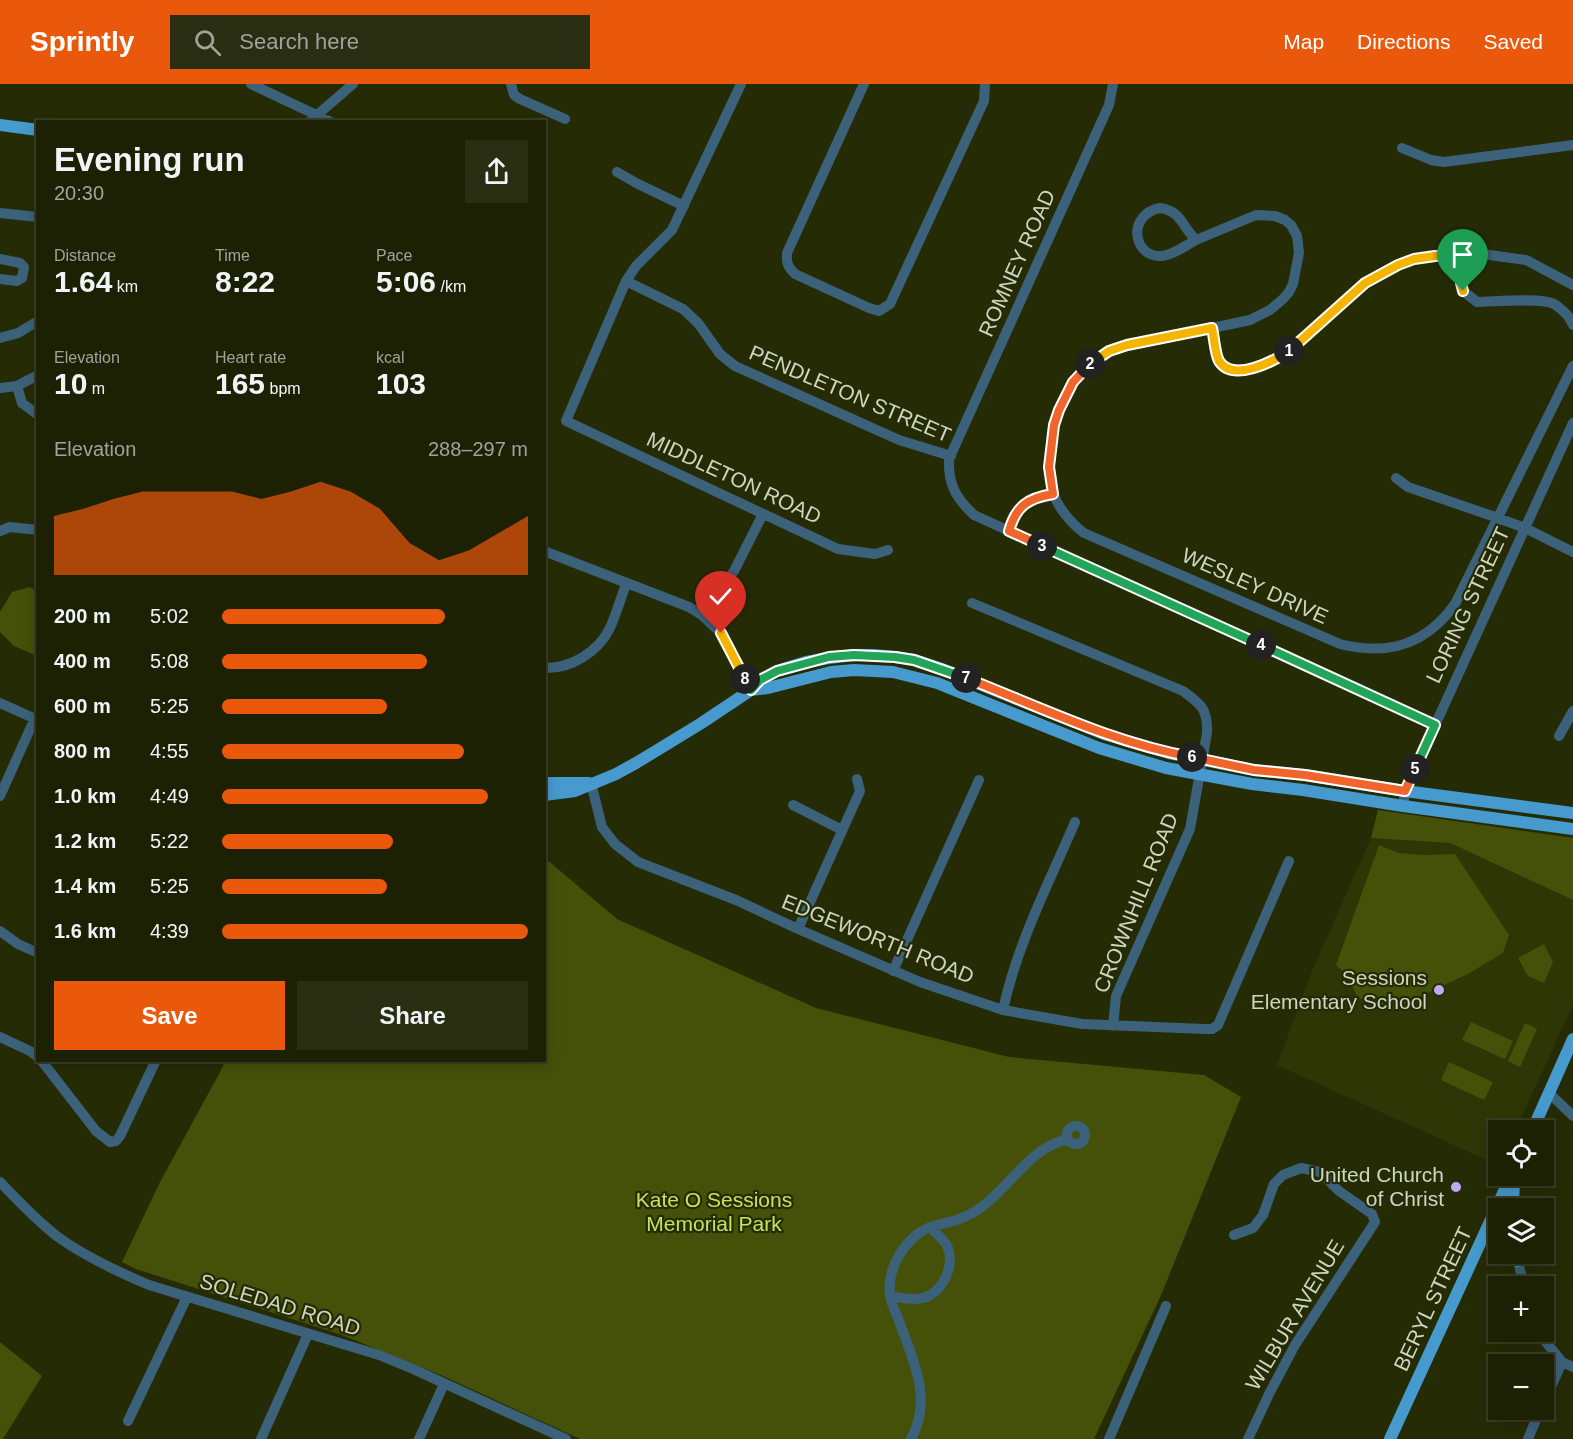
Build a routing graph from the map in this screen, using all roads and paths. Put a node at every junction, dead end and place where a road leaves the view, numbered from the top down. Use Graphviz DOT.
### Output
graph roads {
  1 [pos="251,84"];
  2 [pos="353,84"];
  3 [pos="511,84"];
  4 [pos="741,84"];
  5 [pos="864,84"];
  6 [pos="985,84"];
  7 [pos="1113,84"];
  8 [pos="313,118"];
  9 [pos="565,118"];
  10 [pos="0,125"];
  11 [pos="36,130"];
  12 [pos="1573,145"];
  13 [pos="1402,148"];
  14 [pos="617,172"];
  15 [pos="684,206"];
  16 [pos="0,213"];
  17 [pos="36,217"];
  18 [pos="1196,240"];
  19 [pos="1461,255"];
  20 [pos="0,259"];
  21 [pos="0,279"];
  22 [pos="626,281"];
  23 [pos="1573,285"];
  24 [pos="36,322"];
  25 [pos="1573,325"];
  26 [pos="1212,328"];
  27 [pos="0,338"];
  28 [pos="1573,366"];
  29 [pos="36,376"];
  30 [pos="17,386"];
  31 [pos="0,388"];
  32 [pos="36,414"];
  33 [pos="1573,423"];
  34 [pos="951,456"];
  35 [pos="1396,478"];
  36 [pos="1053,494"];
  37 [pos="763,514"];
  38 [pos="1498,518"];
  39 [pos="1525,528"];
  40 [pos="36,530"];
  41 [pos="0,531"];
  42 [pos="1009,531"];
  43 [pos="888,550"];
  44 [pos="546,552"];
  45 [pos="1573,552"];
  46 [pos="626,584"];
  47 [pos="972,603"];
  48 [pos="702,615"];
  49 [pos="546,668"];
  50 [pos="751,690"];
  51 [pos="0,703"];
  52 [pos="1573,711"];
  53 [pos="36,719"];
  54 [pos="1435,725"];
  55 [pos="1560,736"];
  56 [pos="1204,759"];
  57 [pos="1201,775"];
  58 [pos="857,779"];
  59 [pos="979,780"];
  60 [pos="546,783"];
  61 [pos="591,783"];
  62 [pos="1405,791"];
  63 [pos="546,795"];
  64 [pos="0,796"];
  65 [pos="793,805"];
  66 [pos="1403,806"];
  67 [pos="1573,813"];
  68 [pos="1075,822"];
  69 [pos="1573,829"];
  70 [pos="842,830"];
  71 [pos="1289,861"];
  72 [pos="798,930"];
  73 [pos="0,931"];
  74 [pos="36,952"];
  75 [pos="893,971"];
  76 [pos="1003,1010"];
  77 [pos="1113,1026"];
  78 [pos="0,1037"];
  79 [pos="1573,1039"];
  80 [pos="36,1056"];
  81 [pos="43,1062"];
  82 [pos="155,1062"];
  83 [pos="1549,1094"];
  84 [pos="1573,1116"];
  85 [pos="1537,1120"];
  86 [pos="1068,1139"];
  87 [pos="0,1182"];
  88 [pos="1508,1186"];
  89 [pos="930,1227"];
  90 [pos="1234,1235"];
  91 [pos="1484,1236"];
  92 [pos="1488,1238"];
  93 [pos="890,1296"];
  94 [pos="187,1297"];
  95 [pos="1166,1306"];
  96 [pos="308,1334"];
  97 [pos="1546,1342"];
  98 [pos="1562,1362"];
  99 [pos="1573,1367"];
  100 [pos="1554,1380"];
  101 [pos="444,1384"];
  102 [pos="1536,1420"];
  103 [pos="128,1421"];
  104 [pos="261,1439"];
  105 [pos="419,1439"];
  106 [pos="566,1439"];
  107 [pos="911,1439"];
  108 [pos="1109,1439"];
  109 [pos="1248,1439"];
  110 [pos="1390,1439"];
  111 [pos="1528,1439"];
  1 -- 8 [label="street"];
  2 -- 8 [label="street"];
  3 -- 9 [label="street"];
  4 -- 15 [label="street"];
  5 -- 6 [label="street"];
  7 -- 34 [label="street, ROMNEY ROAD"];
  10 -- 11 [label="main road"];
  12 -- 13 [label="street"];
  14 -- 15 [label="street"];
  15 -- 22 [label="street"];
  16 -- 17 [label="street"];
  18 -- 18 [label="street"];
  18 -- 26 [label="street, WESLEY DRIVE"];
  19 -- 23 [label="street"];
  19 -- 25 [label="street"];
  19 -- 26 [label="street"];
  20 -- 21 [label="street"];
  22 -- 34 [label="street, PENDLETON STREET"];
  22 -- 37 [label="street, MIDDLETON ROAD"];
  24 -- 27 [label="street"];
  26 -- 36 [label="street, WESLEY DRIVE"];
  28 -- 38 [label="street, WESLEY DRIVE"];
  29 -- 30 [label="street"];
  30 -- 31 [label="street"];
  30 -- 32 [label="street"];
  33 -- 39 [label="street, LORING STREET"];
  34 -- 42 [label="street, PENDLETON STREET"];
  35 -- 38 [label="street"];
  36 -- 38 [label="street, WESLEY DRIVE"];
  36 -- 42 [label="street"];
  37 -- 43 [label="street, MIDDLETON ROAD"];
  37 -- 48 [label="street"];
  38 -- 39 [label="street"];
  39 -- 45 [label="street"];
  39 -- 54 [label="street, LORING STREET"];
  40 -- 41 [label="street"];
  42 -- 54 [label="street, PENDLETON STREET"];
  44 -- 46 [label="street"];
  46 -- 48 [label="street"];
  46 -- 49 [label="street"];
  47 -- 56 [label="street"];
  48 -- 50 [label="street"];
  50 -- 56 [label="main road"];
  50 -- 57 [label="main road"];
  50 -- 61 [label="main road"];
  51 -- 53 [label="street"];
  52 -- 55 [label="street"];
  53 -- 64 [label="street"];
  54 -- 62 [label="street, LORING STREET"];
  56 -- 57 [label="street, CROWNHILL ROAD"];
  56 -- 62 [label="main road"];
  57 -- 66 [label="main road"];
  57 -- 77 [label="street, CROWNHILL ROAD"];
  58 -- 70 [label="street"];
  59 -- 75 [label="street"];
  60 -- 61 [label="main road"];
  61 -- 63 [label="main road"];
  61 -- 72 [label="street, EDGEWORTH ROAD"];
  62 -- 66 [label="street, LORING STREET"];
  62 -- 67 [label="main road"];
  65 -- 70 [label="street"];
  66 -- 69 [label="main road"];
  68 -- 76 [label="street"];
  70 -- 72 [label="street"];
  71 -- 77 [label="street, EDGEWORTH ROAD"];
  72 -- 75 [label="street, EDGEWORTH ROAD"];
  73 -- 74 [label="street"];
  75 -- 76 [label="street, EDGEWORTH ROAD"];
  76 -- 77 [label="street, EDGEWORTH ROAD"];
  78 -- 80 [label="street"];
  79 -- 83 [label="main road"];
  81 -- 82 [label="street"];
  83 -- 84 [label="street"];
  83 -- 85 [label="main road"];
  86 -- 89 [label="street"];
  87 -- 94 [label="street, SOLEDAD ROAD"];
  88 -- 91 [label="main road, BERYL STREET"];
  89 -- 93 [label="street"];
  89 -- 93 [label="street"];
  90 -- 109 [label="street, WILBUR AVENUE"];
  91 -- 92 [label="street"];
  91 -- 110 [label="main road, BERYL STREET"];
  93 -- 107 [label="street"];
  94 -- 96 [label="street, SOLEDAD ROAD"];
  94 -- 103 [label="street"];
  95 -- 108 [label="street"];
  96 -- 101 [label="street, SOLEDAD ROAD"];
  96 -- 104 [label="street"];
  97 -- 98 [label="street"];
  98 -- 99 [label="street"];
  98 -- 100 [label="street"];
  101 -- 105 [label="street"];
  101 -- 106 [label="street, SOLEDAD ROAD"];
  102 -- 111 [label="street"];
}
